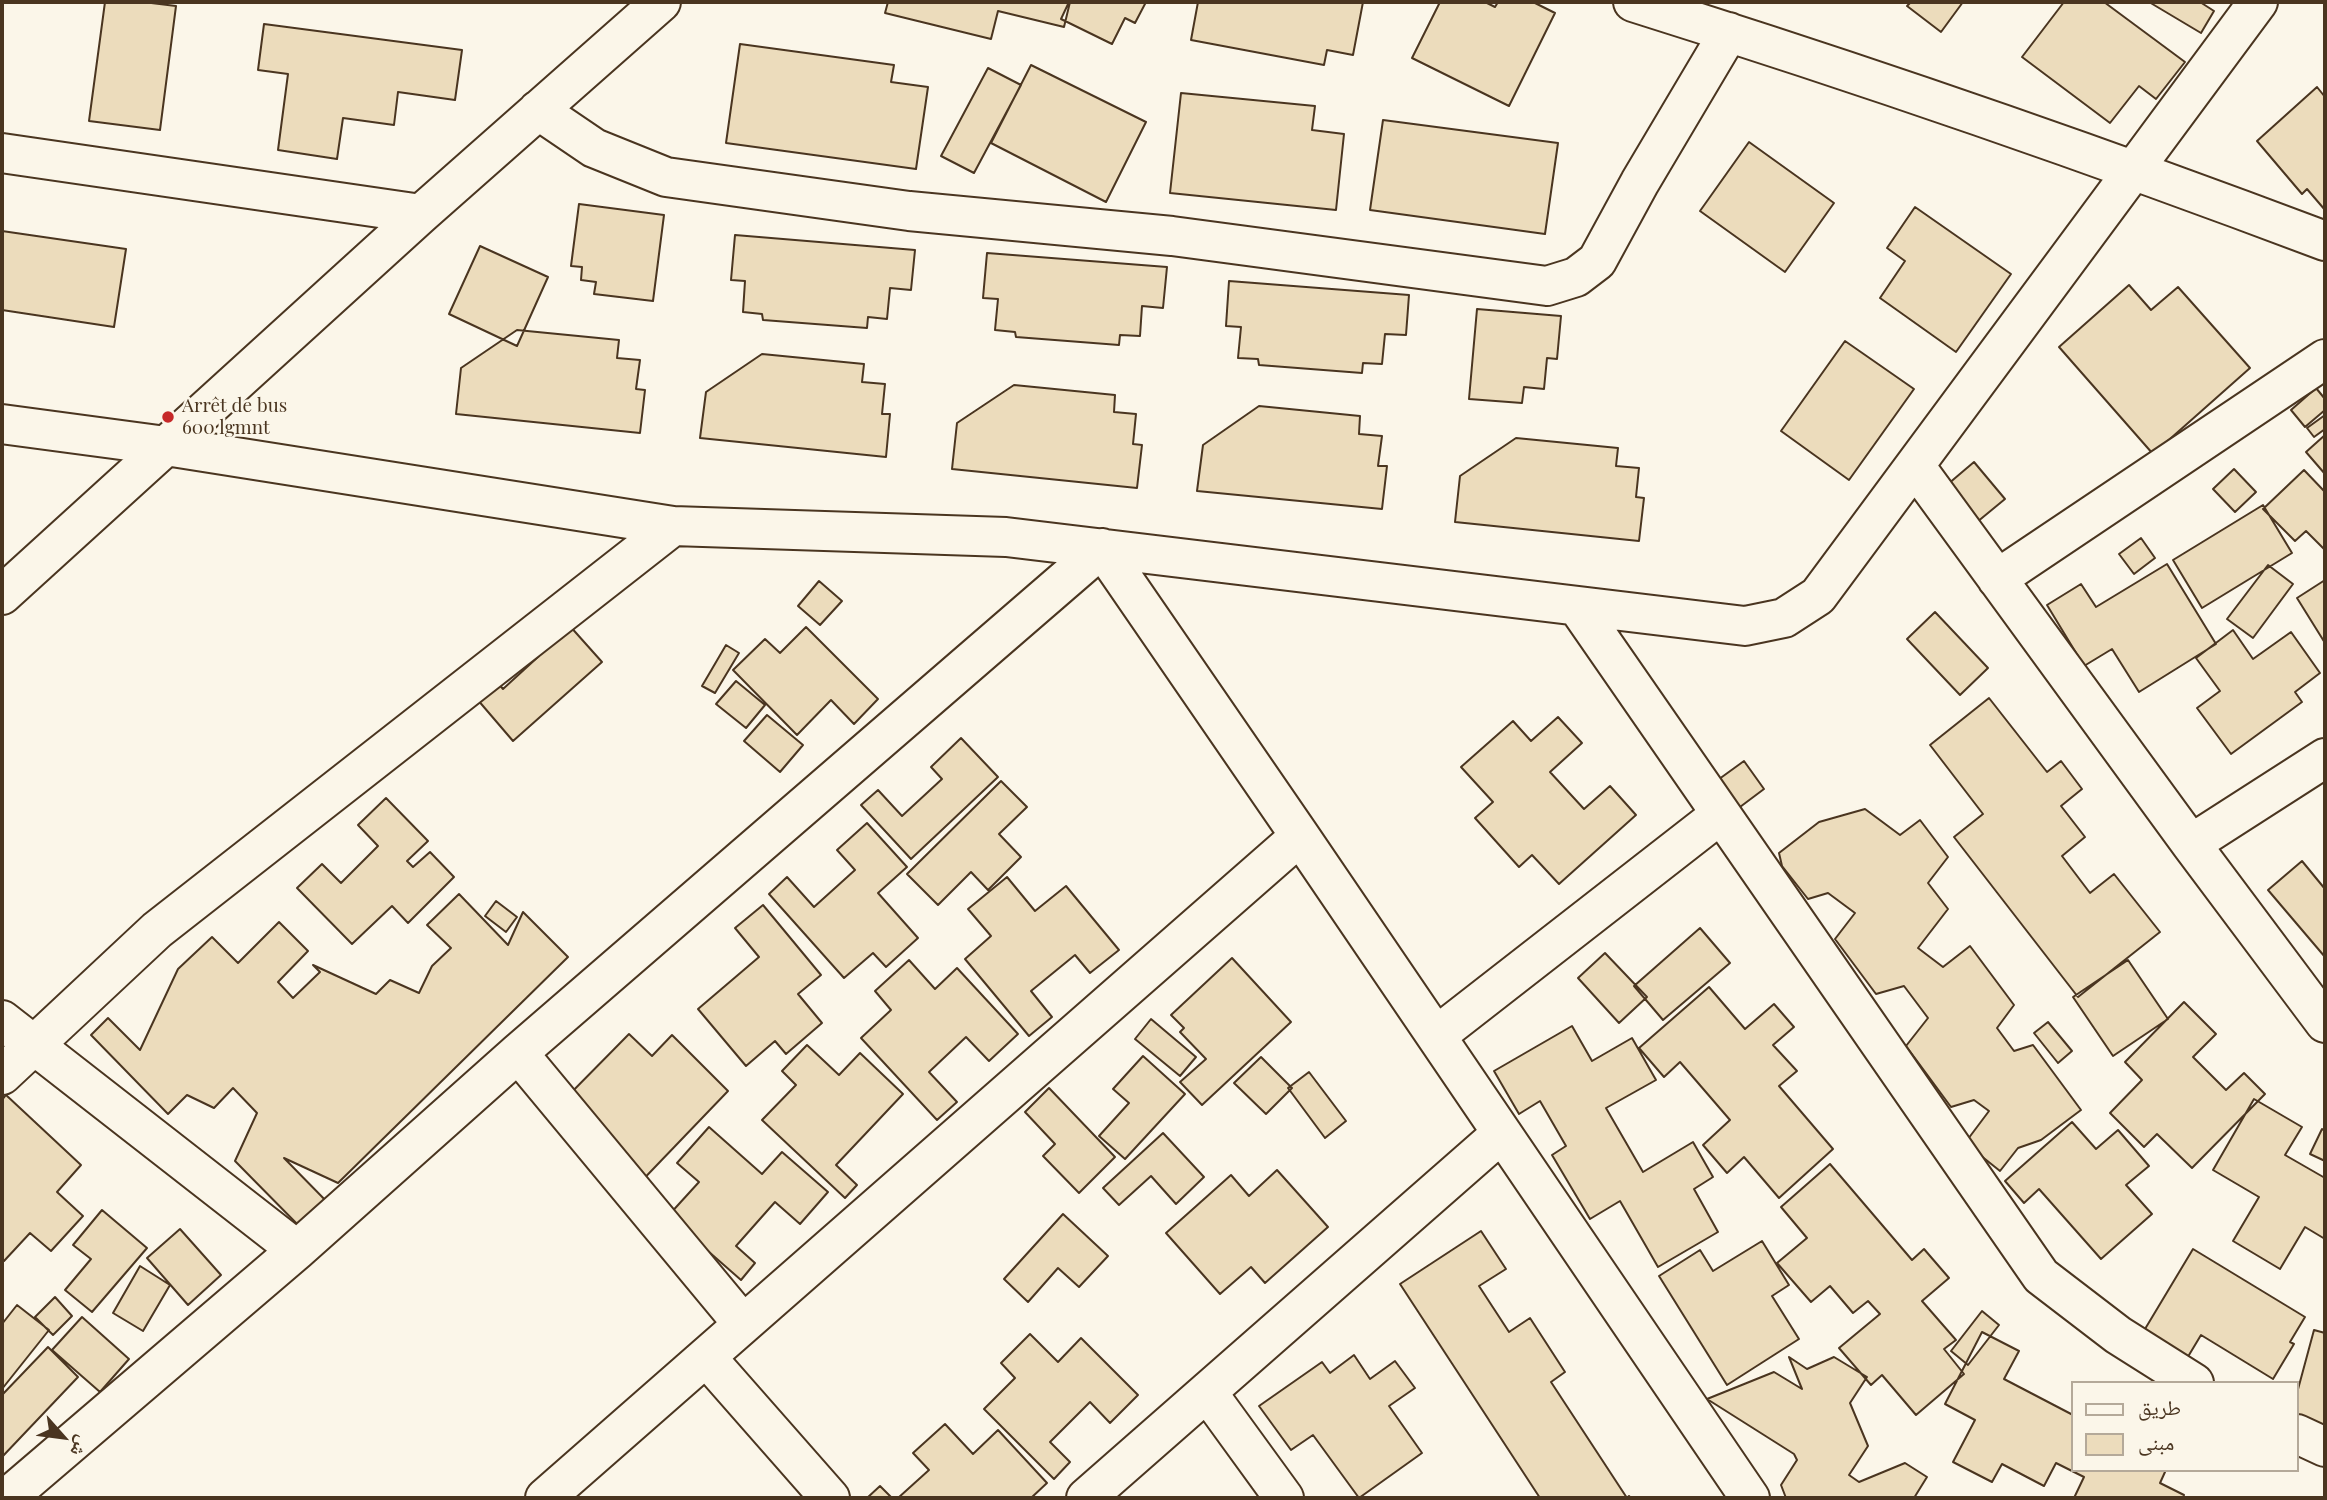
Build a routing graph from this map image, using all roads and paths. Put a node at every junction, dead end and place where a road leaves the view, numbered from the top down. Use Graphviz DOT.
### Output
graph roads {
  1 [pos="661,2"];
  2 [pos="1633,2"];
  3 [pos="2258,2"];
  4 [pos="1729,32"];
  5 [pos="538,110"];
  6 [pos="2,153"];
  7 [pos="2134,169"];
  8 [pos="421,214"];
  9 [pos="2325,241"];
  10 [pos="2325,359"];
  11 [pos="2,424"];
  12 [pos="166,446"];
  13 [pos="1915,466"];
  14 [pos="673,526"];
  15 [pos="1102,548"];
  16 [pos="1997,579"];
  17 [pos="2,595"];
  18 [pos="1577,606"];
  19 [pos="2325,758"];
  20 [pos="1721,814"];
  21 [pos="1300,835"];
  22 [pos="2191,844"];
  23 [pos="2,1020"];
  24 [pos="2325,1023"];
  25 [pos="1436,1036"];
  26 [pos="35,1045"];
  27 [pos="518,1053"];
  28 [pos="2,1075"];
  29 [pos="1502,1133"];
  30 [pos="298,1250"];
  31 [pos="743,1324"];
  32 [pos="706,1357"];
  33 [pos="2191,1381"];
  34 [pos="1207,1392"];
  35 [pos="2299,1435"];
  36 [pos="2325,1447"];
  37 [pos="7,1498"];
  38 [pos="545,1498"];
  39 [pos="830,1498"];
  40 [pos="1086,1498"];
  41 [pos="1283,1498"];
  42 [pos="1750,1498"];
  1 -- 5 [label="street"];
  2 -- 4 [label="street"];
  3 -- 7 [label="street"];
  4 -- 5 [label="street"];
  4 -- 7 [label="street"];
  5 -- 8 [label="street"];
  6 -- 8 [label="street"];
  7 -- 9 [label="street"];
  7 -- 13 [label="street"];
  8 -- 12 [label="street"];
  10 -- 16 [label="street"];
  11 -- 12 [label="street"];
  12 -- 14 [label="street"];
  12 -- 17 [label="street"];
  13 -- 16 [label="street"];
  13 -- 18 [label="street"];
  14 -- 15 [label="street"];
  14 -- 26 [label="street"];
  15 -- 18 [label="street"];
  15 -- 21 [label="street"];
  15 -- 27 [label="street"];
  16 -- 22 [label="street"];
  18 -- 20 [label="street"];
  19 -- 22 [label="street"];
  20 -- 25 [label="street"];
  20 -- 33 [label="street"];
  21 -- 25 [label="street"];
  21 -- 31 [label="street"];
  22 -- 24 [label="street"];
  23 -- 26 [label="street"];
  25 -- 29 [label="street"];
  26 -- 28 [label="street"];
  26 -- 30 [label="street"];
  27 -- 30 [label="street"];
  27 -- 31 [label="street"];
  29 -- 34 [label="street"];
  29 -- 42 [label="street"];
  30 -- 37 [label="street"];
  31 -- 32 [label="street"];
  32 -- 38 [label="street"];
  32 -- 39 [label="street"];
  34 -- 40 [label="street"];
  34 -- 41 [label="street"];
  35 -- 36 [label="street"];
}
